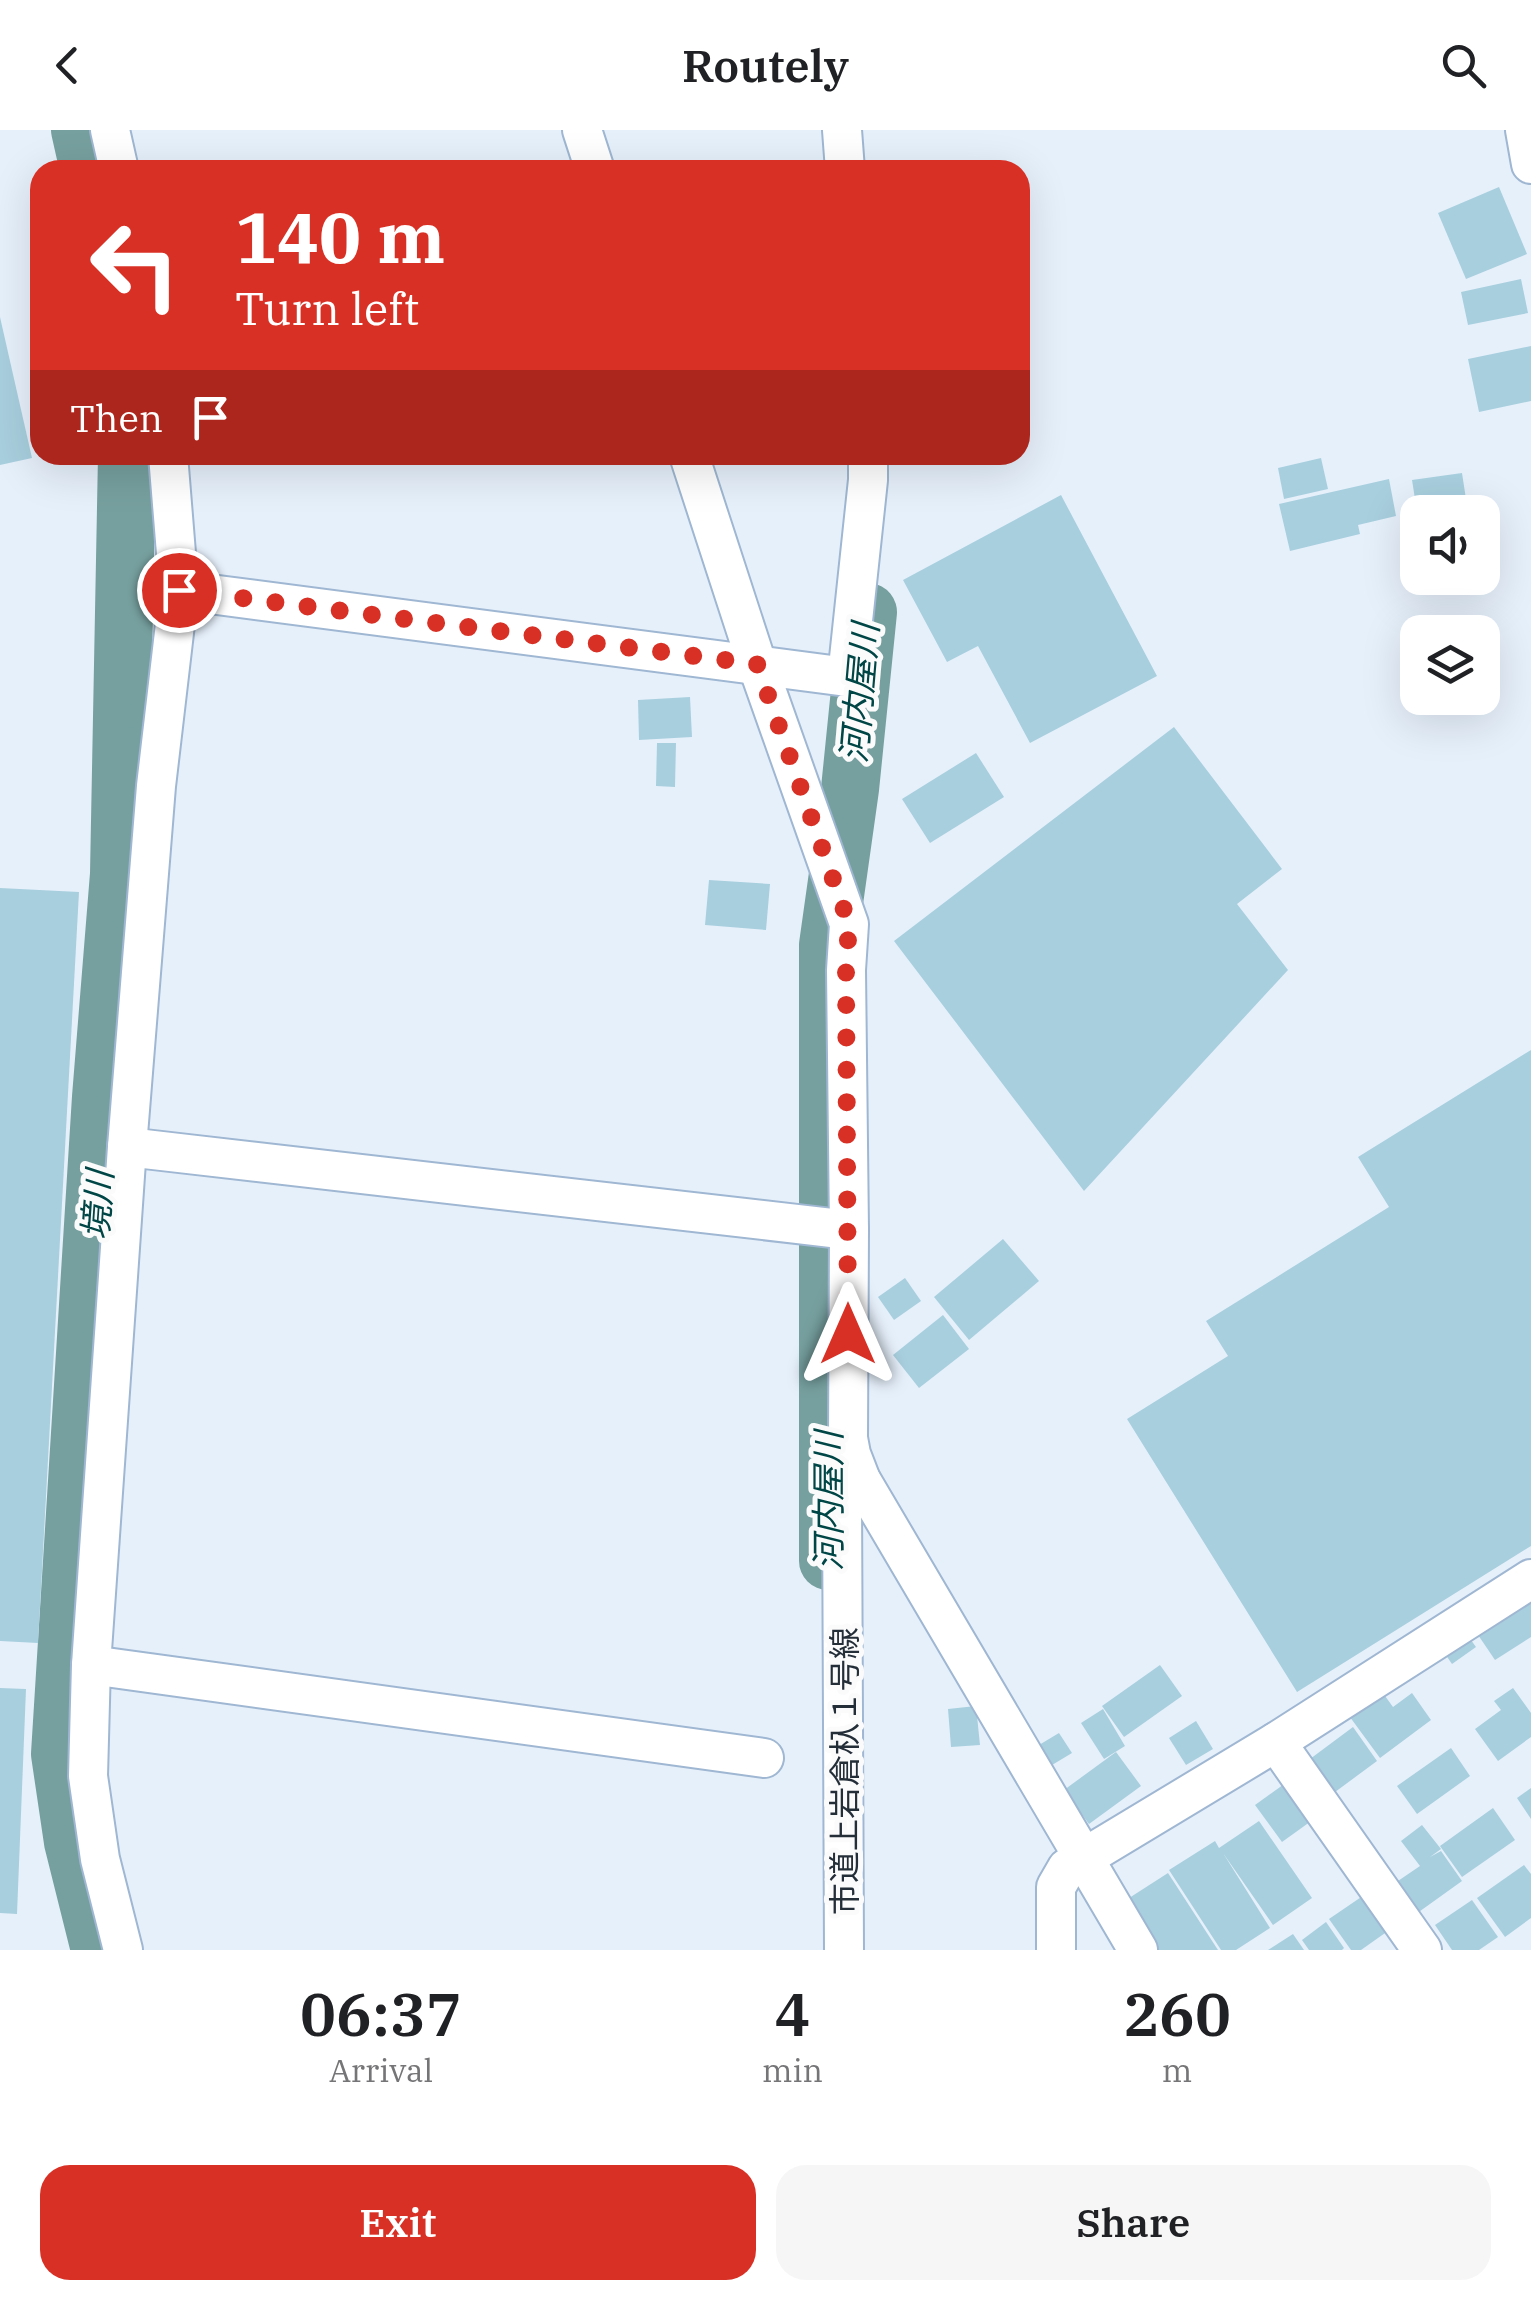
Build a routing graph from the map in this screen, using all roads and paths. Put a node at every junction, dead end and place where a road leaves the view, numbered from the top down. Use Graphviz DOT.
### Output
graph roads {
  1 [pos="110,130"];
  2 [pos="582,130"];
  3 [pos="842,130"];
  4 [pos="1525,130"];
  5 [pos="117,160"];
  6 [pos="592,160"];
  7 [pos="844,160"];
  8 [pos="1531,164"];
  9 [pos="169,465"];
  10 [pos="692,465"];
  11 [pos="868,465"];
  12 [pos="179,590"];
  13 [pos="757,664"];
  14 [pos="127,1146"];
  15 [pos="849,1230"];
  16 [pos="861,1480"];
  17 [pos="1531,1579"];
  18 [pos="92,1666"];
  19 [pos="1276,1742"];
  20 [pos="764,1758"];
  21 [pos="1084,1857"];
  22 [pos="123,1950"];
  23 [pos="844,1950"];
  24 [pos="1056,1950"];
  25 [pos="1138,1950"];
  26 [pos="1422,1950"];
  1 -- 5 [label="street"];
  2 -- 6 [label="street"];
  3 -- 7 [label="street"];
  4 -- 8 [label="street"];
  9 -- 12 [label="street"];
  10 -- 13 [label="street"];
  11 -- 13 [label="street"];
  12 -- 13 [label="street"];
  12 -- 14 [label="street"];
  13 -- 15 [label="street"];
  14 -- 15 [label="street"];
  14 -- 18 [label="street"];
  15 -- 16 [label="street"];
  16 -- 21 [label="street"];
  16 -- 23 [label="street, 市道上岩倉杁１号線"];
  17 -- 19 [label="street"];
  18 -- 20 [label="street"];
  18 -- 22 [label="street"];
  19 -- 21 [label="street"];
  19 -- 26 [label="street"];
  21 -- 24 [label="street"];
  21 -- 25 [label="street"];
}
